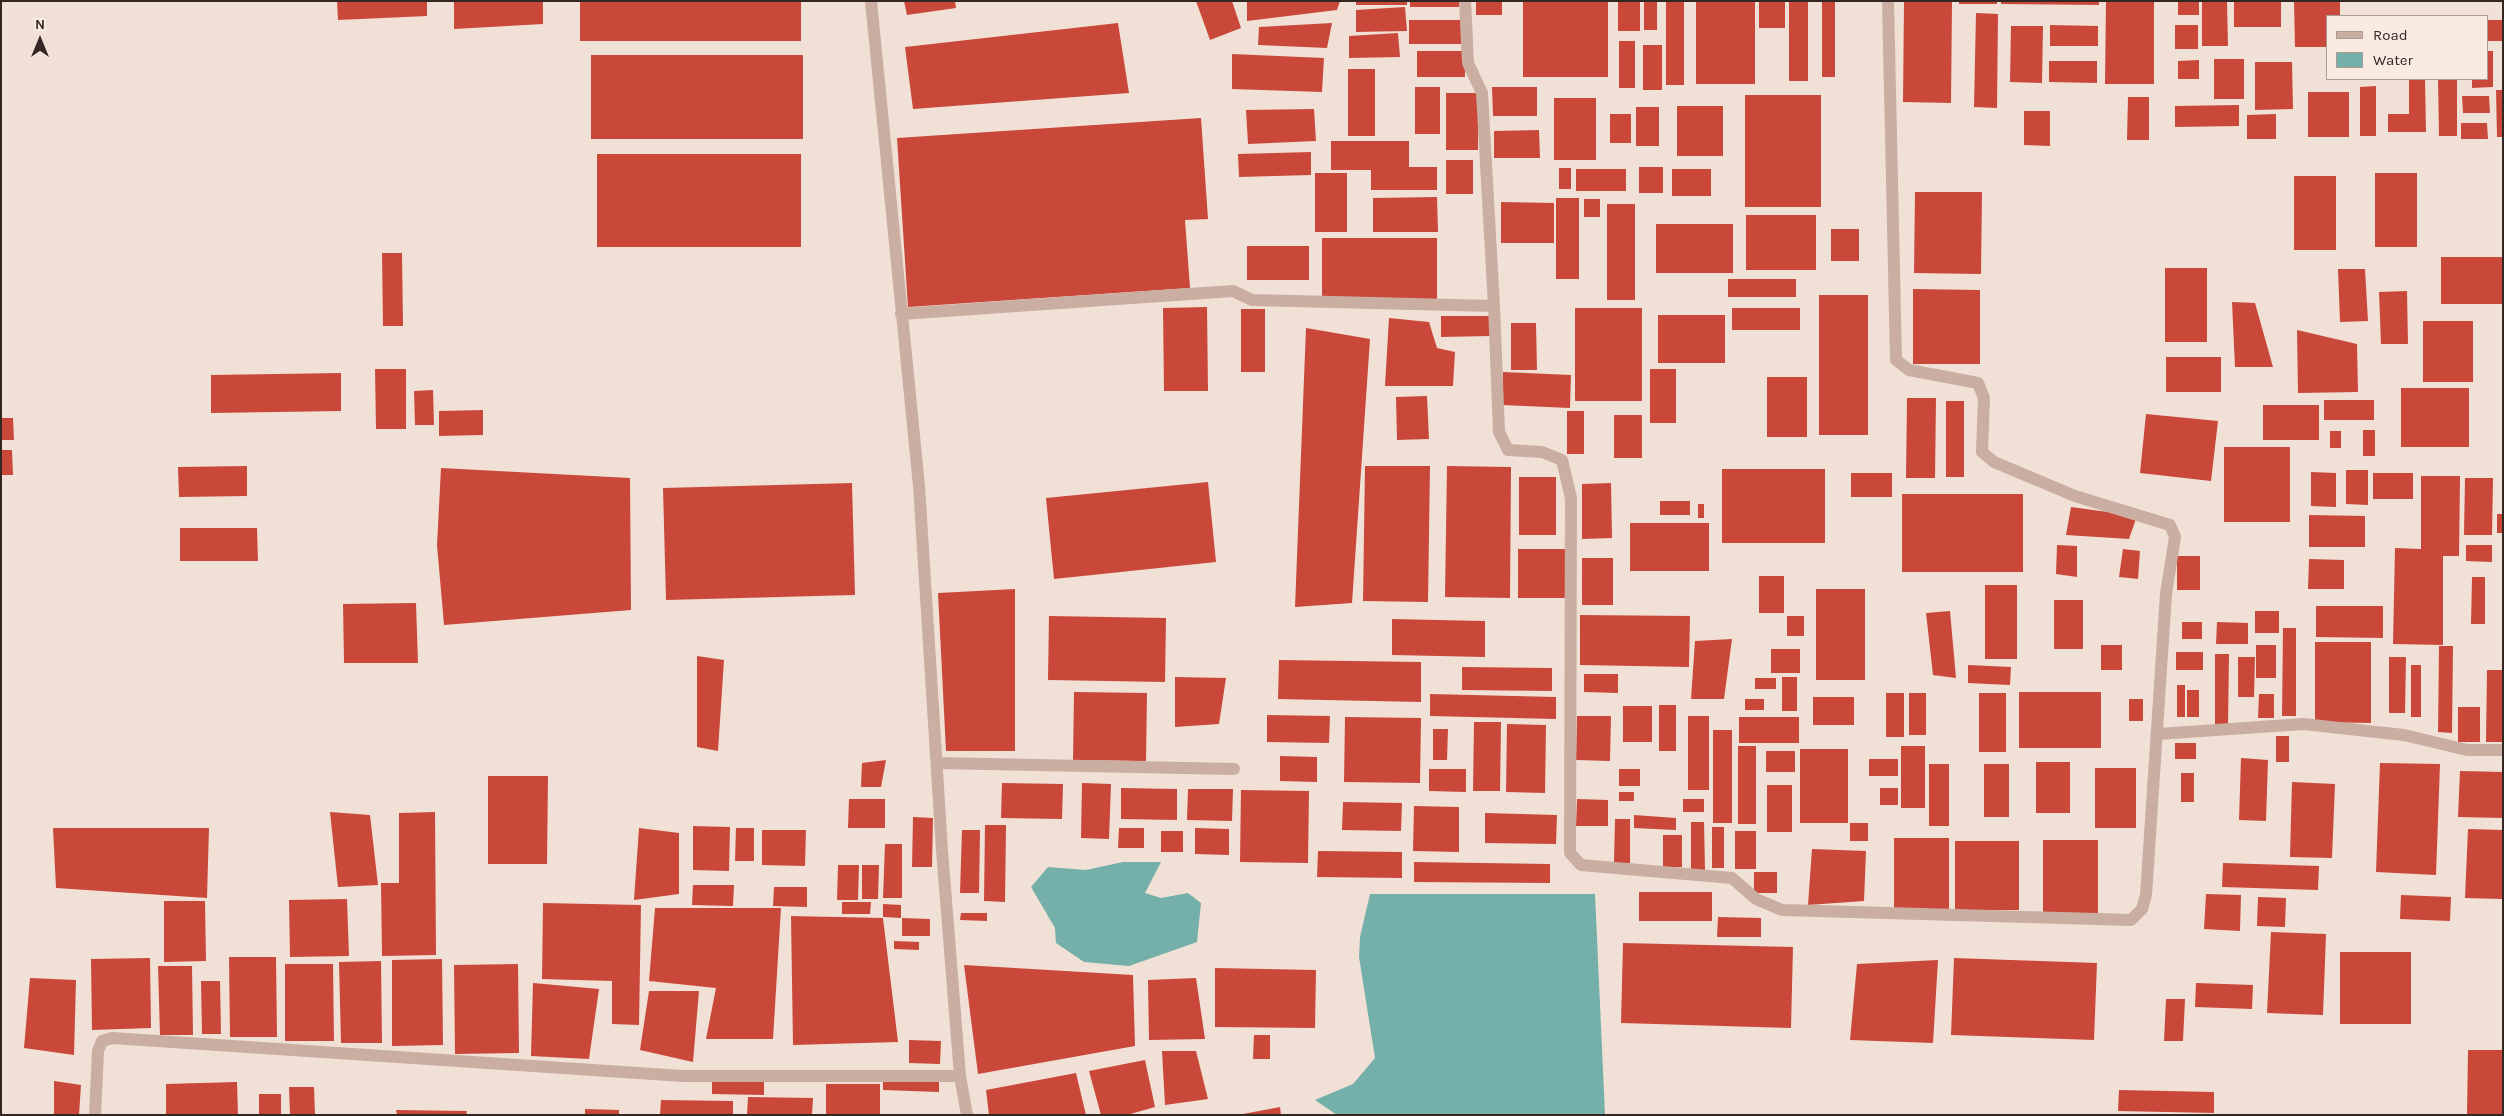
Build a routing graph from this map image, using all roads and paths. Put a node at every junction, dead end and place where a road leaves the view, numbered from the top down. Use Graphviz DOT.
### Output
graph roads {
  1 [pos="872,1"];
  2 [pos="1465,1"];
  3 [pos="1888,1"];
  4 [pos="1494,306"];
  5 [pos="901,314"];
  6 [pos="2158,734"];
  7 [pos="2503,750"];
  8 [pos="936,763"];
  9 [pos="1234,770"];
  10 [pos="960,1076"];
  11 [pos="94,1115"];
  12 [pos="967,1115"];
  1 -- 5 [label="street"];
  2 -- 4 [label="street"];
  3 -- 6 [label="street"];
  4 -- 5 [label="street"];
  4 -- 6 [label="street"];
  5 -- 8 [label="street"];
  6 -- 7 [label="street"];
  8 -- 9 [label="street"];
  8 -- 10 [label="street"];
  10 -- 11 [label="street"];
  10 -- 12 [label="street"];
}
